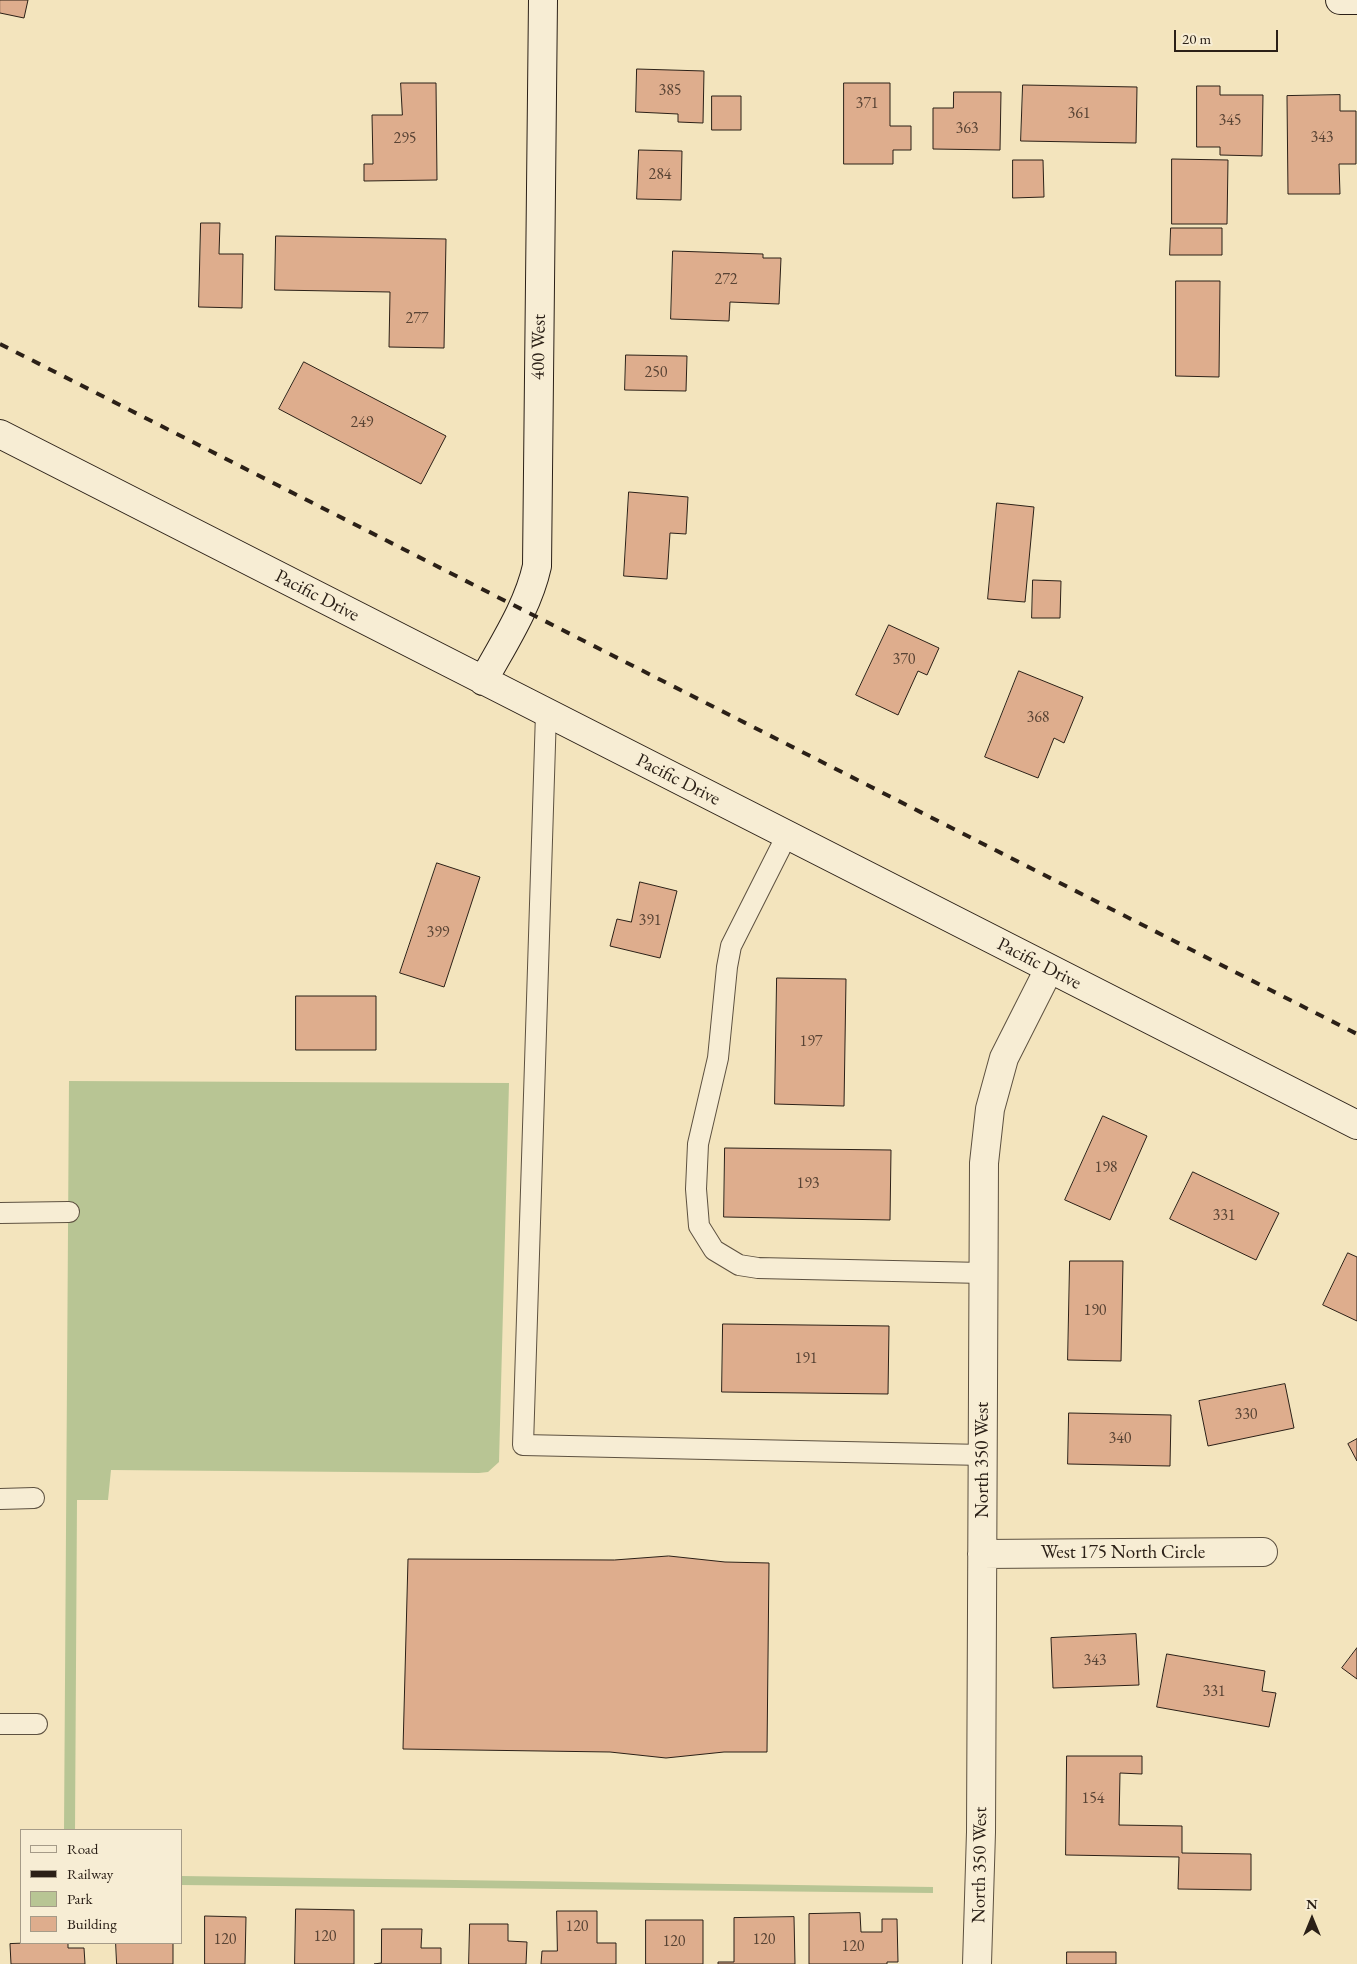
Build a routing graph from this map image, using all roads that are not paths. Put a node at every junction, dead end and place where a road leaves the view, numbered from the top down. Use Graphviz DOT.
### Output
graph roads {
  1 [pos="543,0"];
  2 [pos="1340,0"];
  3 [pos="1357,0"];
  4 [pos="0,434"];
  5 [pos="483,681"];
  6 [pos="546,713"];
  7 [pos="787,835"];
  8 [pos="1050,969"];
  9 [pos="1357,1125"];
  10 [pos="69,1212"];
  11 [pos="0,1213"];
  12 [pos="983,1273"];
  13 [pos="983,1455"];
  14 [pos="34,1498"];
  15 [pos="0,1499"];
  16 [pos="1263,1552"];
  17 [pos="982,1554"];
  18 [pos="0,1724"];
  19 [pos="37,1724"];
  20 [pos="977,1964"];
  1 -- 5 [label="street, 400 West"];
  2 -- 3 [label="street"];
  4 -- 5 [label="street, Pacific Drive"];
  5 -- 6 [label="street, Pacific Drive"];
  6 -- 7 [label="street, Pacific Drive"];
  6 -- 13 [label="lane"];
  7 -- 8 [label="street, Pacific Drive"];
  7 -- 12 [label="lane"];
  8 -- 9 [label="street, Pacific Drive"];
  8 -- 12 [label="street, North 350 West"];
  10 -- 11 [label="lane"];
  12 -- 13 [label="street, North 350 West"];
  13 -- 17 [label="street, North 350 West"];
  14 -- 15 [label="lane"];
  16 -- 17 [label="street, West 175 North Circle"];
  17 -- 20 [label="street, North 350 West"];
  18 -- 19 [label="lane"];
}
